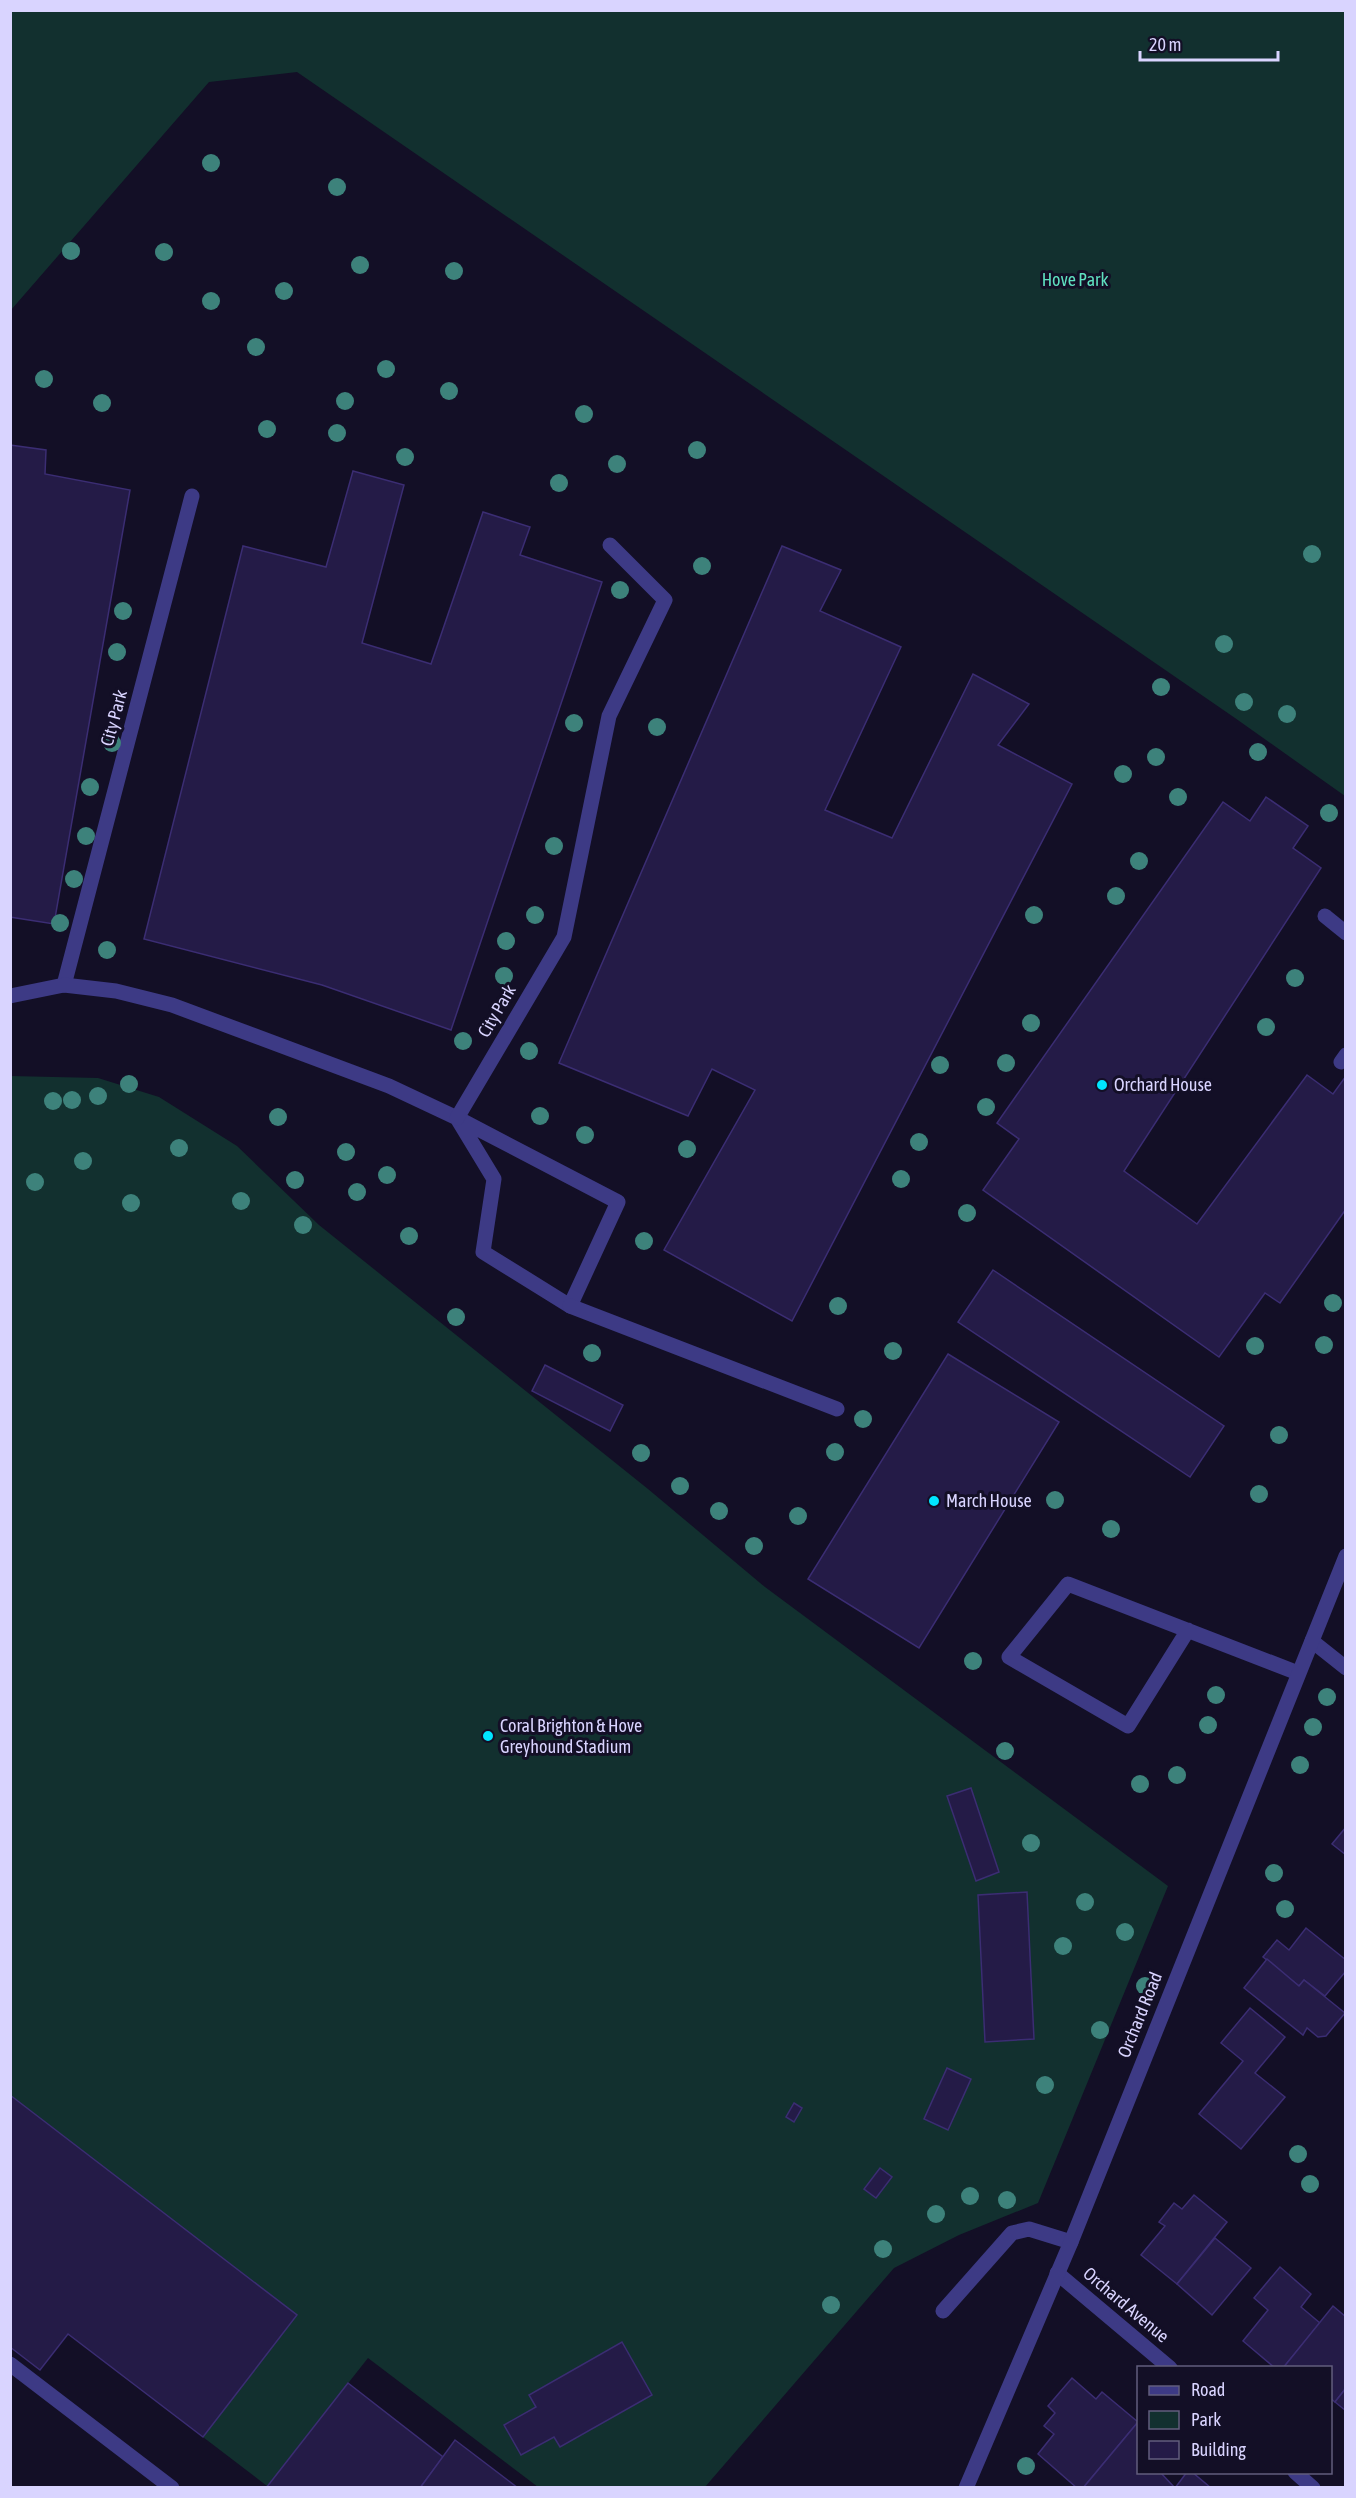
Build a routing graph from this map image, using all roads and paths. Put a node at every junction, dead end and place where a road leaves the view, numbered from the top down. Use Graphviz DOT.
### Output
graph roads {
  1 [pos="192,496"];
  2 [pos="609,545"];
  3 [pos="1325,916"];
  4 [pos="1346,933"];
  5 [pos="64,985"];
  6 [pos="10,996"];
  7 [pos="457,1118"];
  8 [pos="570,1306"];
  9 [pos="837,1409"];
  10 [pos="1346,1556"];
  11 [pos="1188,1630"];
  12 [pos="1312,1641"];
  13 [pos="1346,1668"];
  14 [pos="1298,1673"];
  15 [pos="1071,2242"];
  16 [pos="1057,2272"];
  17 [pos="944,2311"];
  18 [pos="10,2364"];
  19 [pos="1169,2366"];
  20 [pos="1297,2474"];
  21 [pos="172,2487"];
  22 [pos="966,2487"];
  23 [pos="1313,2487"];
  1 -- 5 [label="street, City Park"];
  2 -- 7 [label="street, City Park"];
  3 -- 4 [label="street"];
  5 -- 6 [label="street"];
  5 -- 7 [label="street"];
  7 -- 8 [label="street"];
  7 -- 8 [label="street"];
  8 -- 9 [label="street"];
  10 -- 12 [label="street, Orchard Road"];
  11 -- 11 [label="street"];
  11 -- 14 [label="street"];
  12 -- 13 [label="street"];
  12 -- 14 [label="street, Orchard Road"];
  14 -- 15 [label="street, Orchard Road"];
  15 -- 16 [label="street, Orchard Road"];
  15 -- 17 [label="street"];
  16 -- 19 [label="street, Orchard Avenue"];
  16 -- 22 [label="street, Orchard Road"];
  18 -- 21 [label="street"];
  20 -- 23 [label="street"];
}
